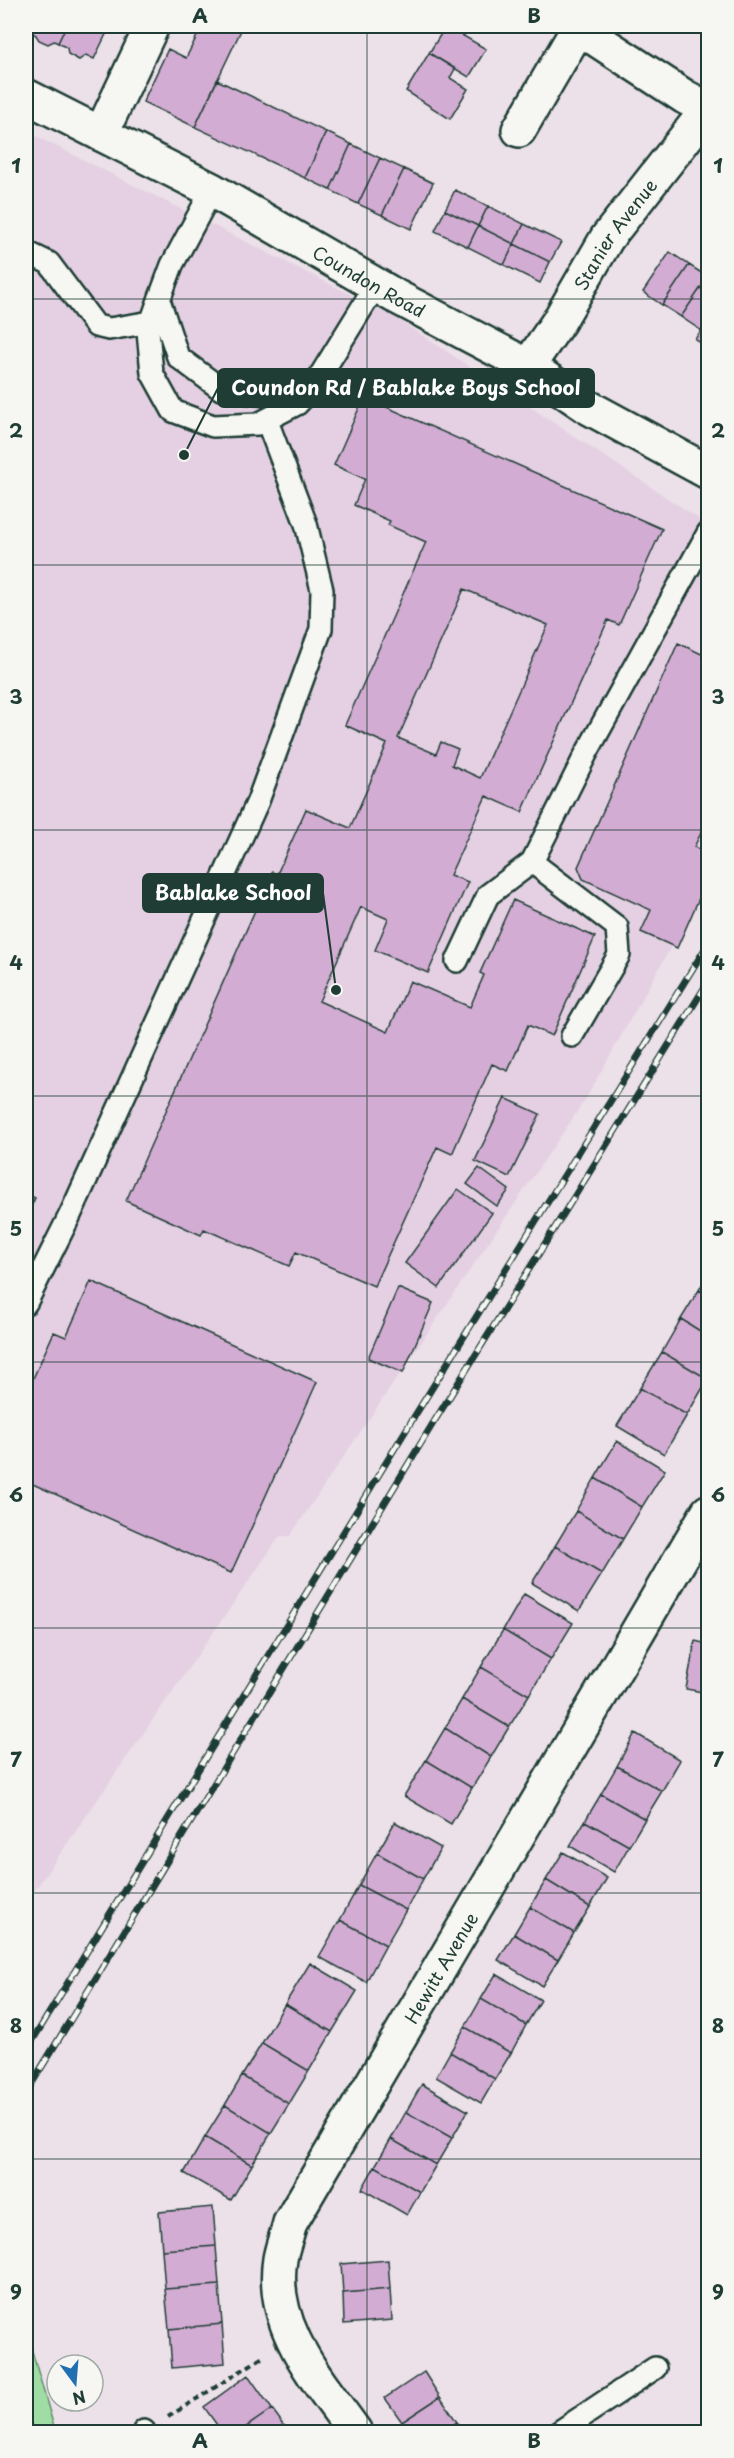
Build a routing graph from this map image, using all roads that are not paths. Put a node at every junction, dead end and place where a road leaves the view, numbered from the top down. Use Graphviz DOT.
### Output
graph roads {
  1 [pos="152,26"];
  2 [pos="578,26"];
  3 [pos="26,96"];
  4 [pos="708,109"];
  5 [pos="519,130"];
  6 [pos="101,134"];
  7 [pos="212,190"];
  8 [pos="26,252"];
  9 [pos="376,285"];
  10 [pos="159,300"];
  11 [pos="151,322"];
  12 [pos="528,366"];
  13 [pos="315,384"];
  14 [pos="267,421"];
  15 [pos="708,472"];
  16 [pos="708,533"];
  17 [pos="532,862"];
  18 [pos="457,961"];
  19 [pos="572,1036"];
  20 [pos="26,1303"];
  21 [pos="708,1512"];
  22 [pos="655,2368"];
  23 [pos="355,2433"];
  24 [pos="559,2433"];
  1 -- 6 [label="street"];
  2 -- 4 [label="street"];
  2 -- 5 [label="street"];
  3 -- 6 [label="street, Coundon Road"];
  4 -- 12 [label="street, Stanier Avenue"];
  6 -- 7 [label="street, Coundon Road"];
  7 -- 9 [label="street, Coundon Road"];
  7 -- 10 [label="lane"];
  8 -- 11 [label="lane"];
  9 -- 12 [label="street, Coundon Road"];
  9 -- 13 [label="lane"];
  10 -- 11 [label="lane"];
  10 -- 13 [label="lane"];
  11 -- 14 [label="lane"];
  12 -- 15 [label="street, Coundon Road"];
  13 -- 14 [label="lane"];
  14 -- 20 [label="lane"];
  16 -- 17 [label="lane"];
  17 -- 18 [label="lane"];
  17 -- 19 [label="lane"];
  21 -- 23 [label="street, Hewitt Avenue"];
  22 -- 24 [label="lane"];
}
